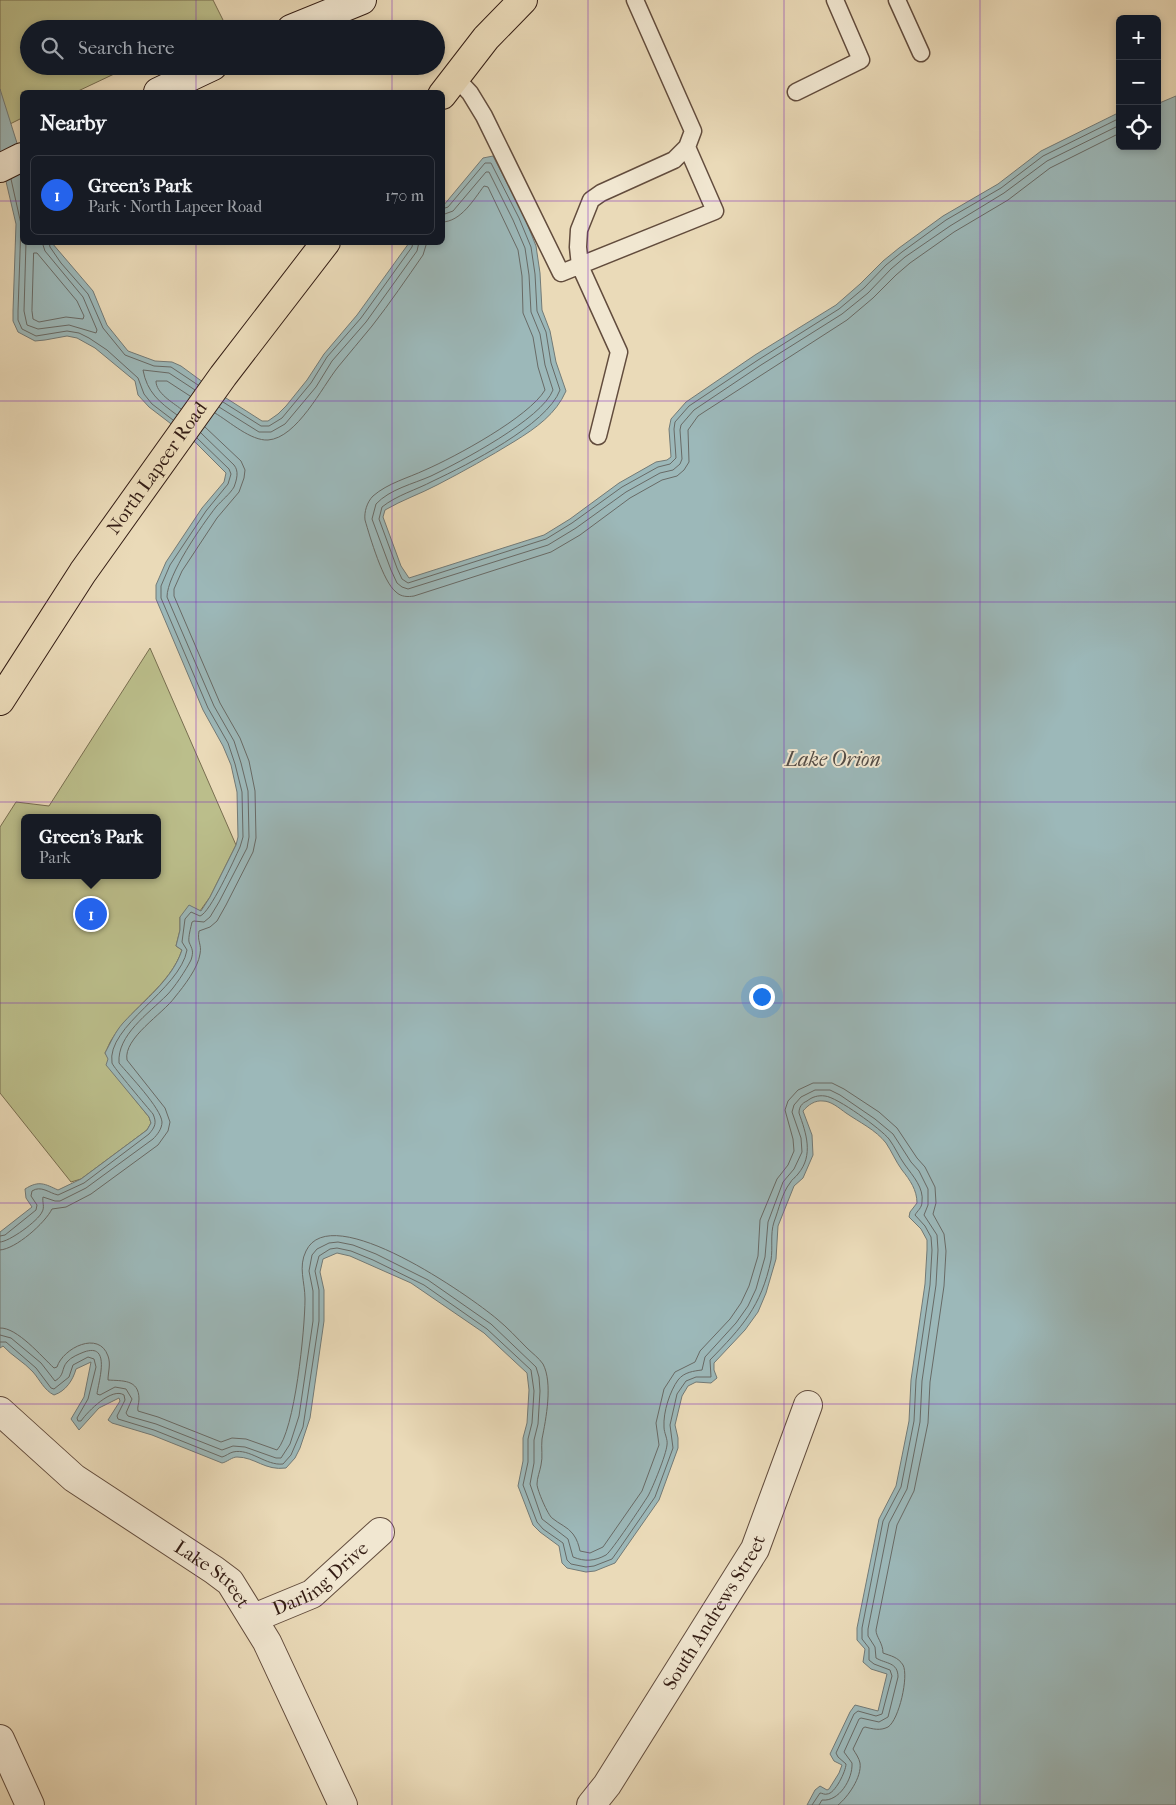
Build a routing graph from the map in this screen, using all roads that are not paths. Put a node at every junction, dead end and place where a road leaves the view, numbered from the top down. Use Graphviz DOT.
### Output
graph roads {
  1 [pos="362,0"];
  2 [pos="523,0"];
  3 [pos="635,0"];
  4 [pos="835,0"];
  5 [pos="897,0"];
  6 [pos="314,20"];
  7 [pos="921,53"];
  8 [pos="194,75"];
  9 [pos="449,87"];
  10 [pos="162,90"];
  11 [pos="796,92"];
  12 [pos="687,147"];
  13 [pos="20,158"];
  14 [pos="0,168"];
  15 [pos="324,245"];
  16 [pos="580,266"];
  17 [pos="598,436"];
  18 [pos="0,701"];
  19 [pos="808,1405"];
  20 [pos="0,1411"];
  21 [pos="380,1532"];
  22 [pos="254,1618"];
  23 [pos="0,1739"];
  24 [pos="30,1805"];
  25 [pos="343,1805"];
  26 [pos="591,1805"];
  1 -- 6 [label="street"];
  2 -- 9 [label="main road"];
  3 -- 12 [label="lane"];
  4 -- 11 [label="lane"];
  5 -- 7 [label="lane"];
  8 -- 10 [label="street"];
  9 -- 16 [label="lane"];
  12 -- 16 [label="lane"];
  12 -- 16 [label="lane"];
  13 -- 14 [label="street"];
  15 -- 18 [label="main road, North Lapeer Road"];
  16 -- 17 [label="lane"];
  19 -- 26 [label="street, South Andrews Street"];
  20 -- 22 [label="street, Lake Street"];
  21 -- 22 [label="street, Darling Drive"];
  22 -- 25 [label="street, Lake Street"];
  23 -- 24 [label="street"];
}
